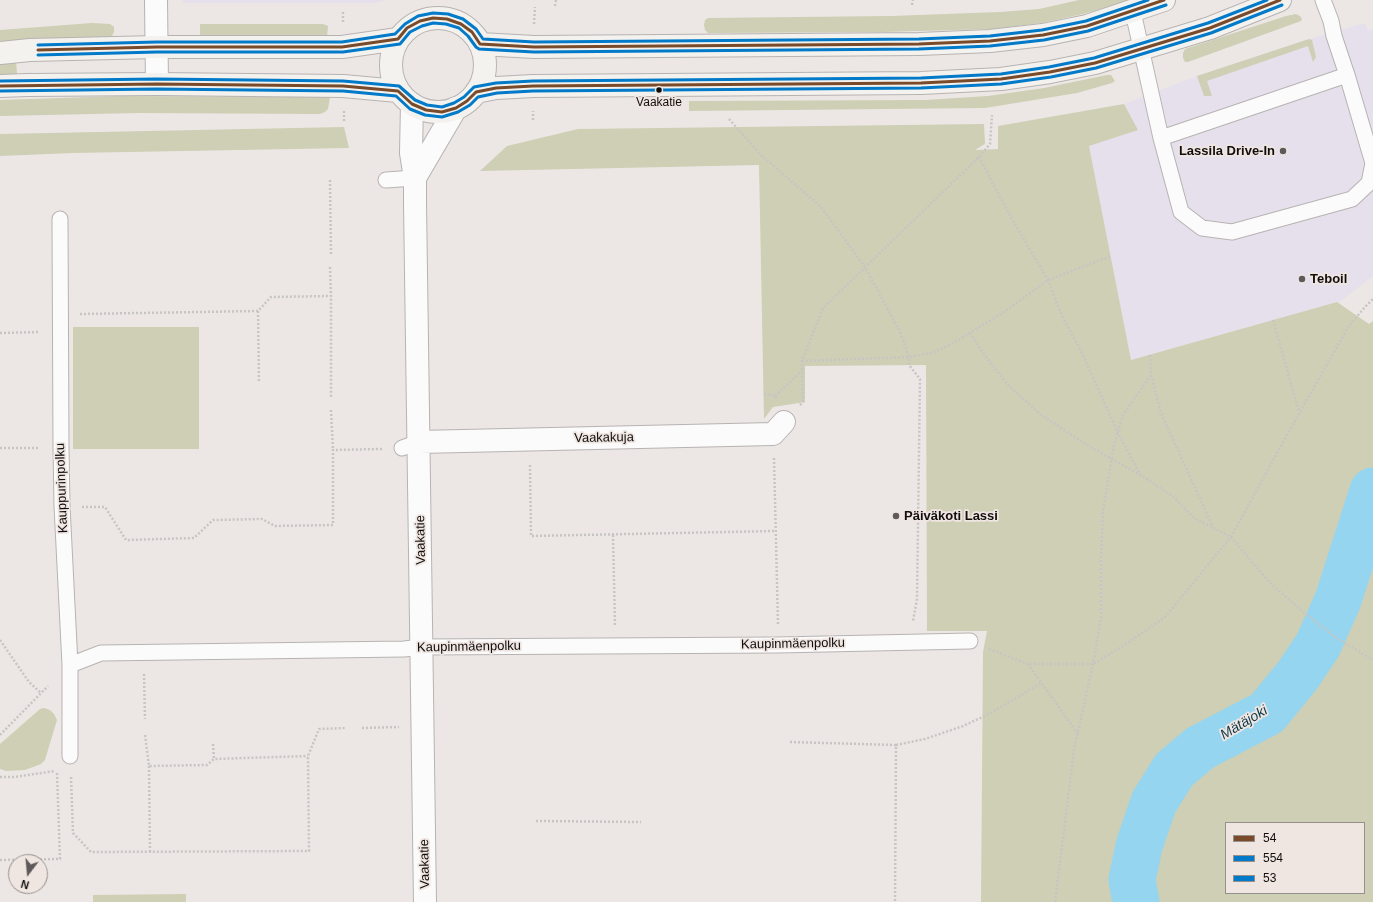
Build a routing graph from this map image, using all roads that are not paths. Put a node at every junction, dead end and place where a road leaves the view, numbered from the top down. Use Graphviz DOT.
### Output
graph roads {
  1 [pos="156,0"];
  2 [pos="1164,0"];
  3 [pos="1280,0"];
  4 [pos="1323,0"];
  5 [pos="1133,12"];
  6 [pos="398,39"];
  7 [pos="480,44"];
  8 [pos="157,47"];
  9 [pos="1141,49"];
  10 [pos="0,53"];
  11 [pos="1347,75"];
  12 [pos="157,84"];
  13 [pos="0,86"];
  14 [pos="476,92"];
  15 [pos="405,98"];
  16 [pos="456,108"];
  17 [pos="1161,138"];
  18 [pos="1373,163"];
  19 [pos="415,178"];
  20 [pos="386,180"];
  21 [pos="60,220"];
  22 [pos="779,428"];
  23 [pos="410,445"];
  24 [pos="970,641"];
  25 [pos="422,647"];
  26 [pos="70,665"];
  27 [pos="70,756"];
  28 [pos="425,902"];
  1 -- 8 [label="street"];
  2 -- 5 [label="main road"];
  3 -- 9 [label="main road"];
  4 -- 11 [label="lane"];
  5 -- 7 [label="main road"];
  5 -- 9 [label="lane"];
  6 -- 7 [label="main road"];
  6 -- 8 [label="main road"];
  6 -- 15 [label="main road"];
  7 -- 14 [label="main road"];
  8 -- 10 [label="main road"];
  8 -- 12 [label="street"];
  9 -- 14 [label="main road"];
  9 -- 17 [label="lane"];
  11 -- 17 [label="lane"];
  11 -- 18 [label="lane"];
  12 -- 13 [label="main road"];
  12 -- 15 [label="main road"];
  14 -- 16 [label="main road"];
  15 -- 16 [label="main road"];
  15 -- 19 [label="street, Vaakatie"];
  16 -- 19 [label="street"];
  17 -- 18 [label="lane"];
  19 -- 20 [label="lane"];
  19 -- 23 [label="street, Vaakatie"];
  21 -- 26 [label="lane, Kauppurinpolku"];
  22 -- 23 [label="street, Vaakakuja"];
  23 -- 25 [label="street, Vaakatie"];
  24 -- 25 [label="lane, Kaupinmäenpolku"];
  25 -- 26 [label="lane, Kaupinmäenpolku"];
  25 -- 28 [label="street, Vaakatie"];
  26 -- 27 [label="lane, Kauppurinpolku"];
}
